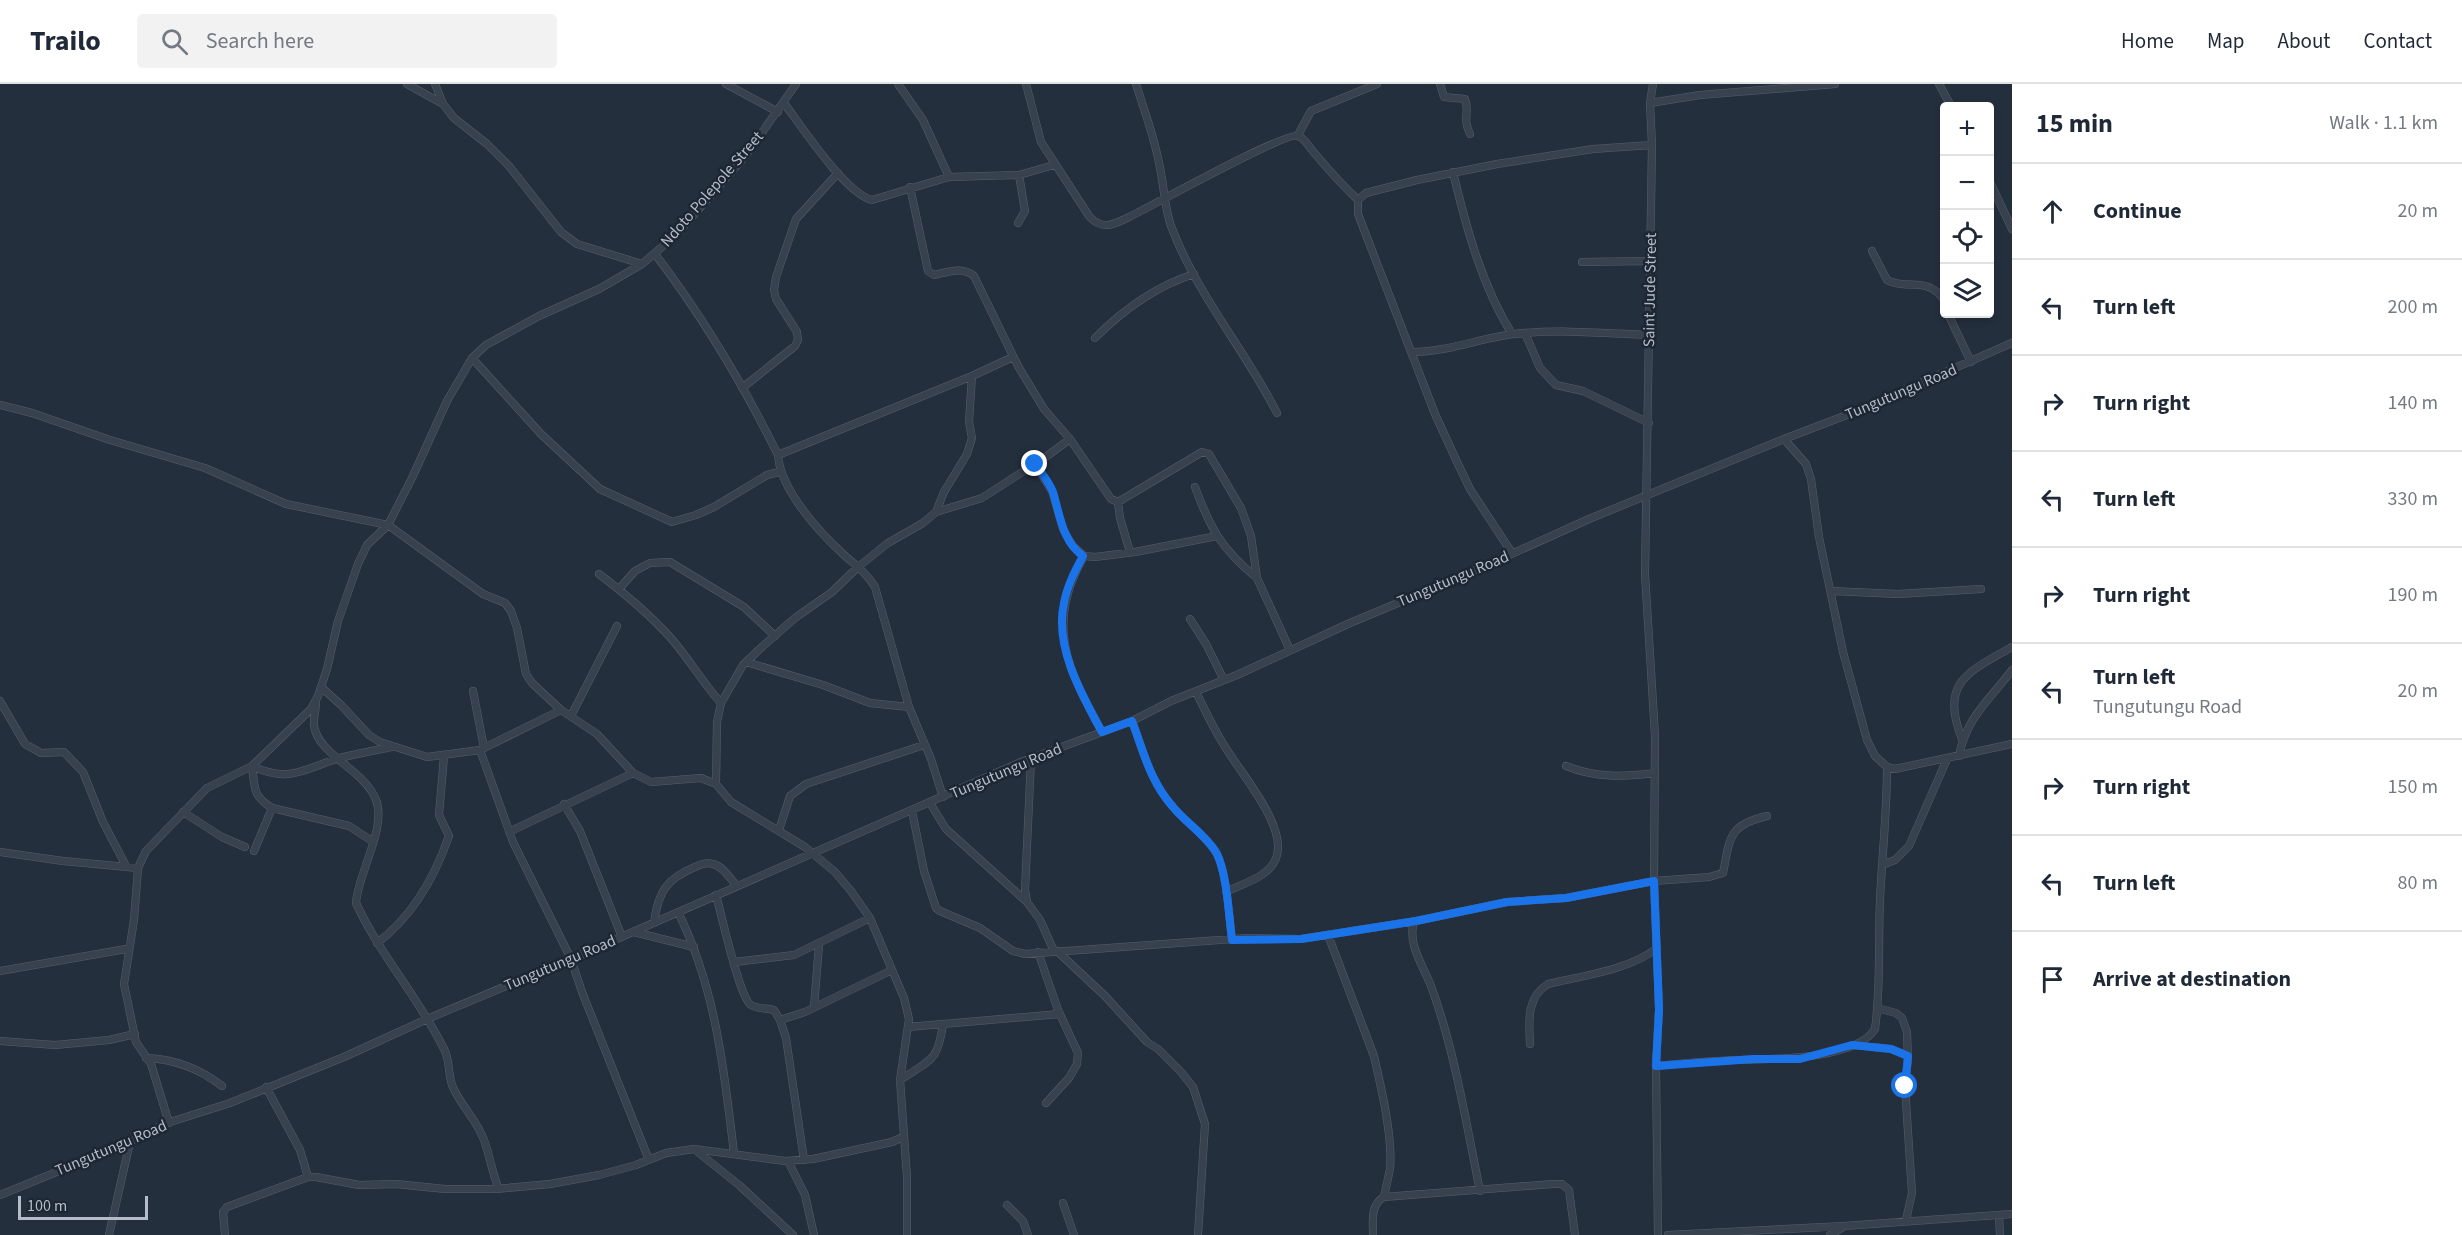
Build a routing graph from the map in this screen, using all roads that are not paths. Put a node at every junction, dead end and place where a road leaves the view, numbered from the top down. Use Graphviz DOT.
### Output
graph roads {
  1 [pos="407,84"];
  2 [pos="435,84"];
  3 [pos="726,84"];
  4 [pos="796,84"];
  5 [pos="898,84"];
  6 [pos="1026,84"];
  7 [pos="1136,84"];
  8 [pos="1377,84"];
  9 [pos="1440,84"];
  10 [pos="1653,84"];
  11 [pos="1834,84"];
  12 [pos="1939,84"];
  13 [pos="1949,102"];
  14 [pos="784,103"];
  15 [pos="1650,103"];
  16 [pos="443,104"];
  17 [pos="778,112"];
  18 [pos="1470,134"];
  19 [pos="1298,135"];
  20 [pos="1652,144"];
  21 [pos="1054,165"];
  22 [pos="1453,172"];
  23 [pos="838,173"];
  24 [pos="1019,175"];
  25 [pos="949,177"];
  26 [pos="910,188"];
  27 [pos="1994,192"];
  28 [pos="1164,198"];
  29 [pos="1358,200"];
  30 [pos="1018,223"];
  31 [pos="2012,229"];
  32 [pos="1872,250"];
  33 [pos="655,254"];
  34 [pos="1650,261"];
  35 [pos="1582,262"];
  36 [pos="642,264"];
  37 [pos="1194,274"];
  38 [pos="1940,294"];
  39 [pos="1950,318"];
  40 [pos="1525,333"];
  41 [pos="1512,334"];
  42 [pos="1649,335"];
  43 [pos="1095,338"];
  44 [pos="2011,345"];
  45 [pos="1413,352"];
  46 [pos="1013,357"];
  47 [pos="472,358"];
  48 [pos="1971,362"];
  49 [pos="972,376"];
  50 [pos="742,388"];
  51 [pos="0,405"];
  52 [pos="1277,413"];
  53 [pos="1649,423"];
  54 [pos="1070,439"];
  55 [pos="1784,439"];
  56 [pos="778,455"];
  57 [pos="1035,464"];
  58 [pos="779,472"];
  59 [pos="1195,487"];
  60 [pos="1646,496"];
  61 [pos="1118,502"];
  62 [pos="936,512"];
  63 [pos="388,525"];
  64 [pos="1217,536"];
  65 [pos="1130,552"];
  66 [pos="1512,553"];
  67 [pos="1083,556"];
  68 [pos="858,567"];
  69 [pos="599,574"];
  70 [pos="1257,578"];
  71 [pos="619,589"];
  72 [pos="1981,590"];
  73 [pos="1831,591"];
  74 [pos="1190,619"];
  75 [pos="617,626"];
  76 [pos="776,636"];
  77 [pos="2012,647"];
  78 [pos="1290,650"];
  79 [pos="746,662"];
  80 [pos="2012,670"];
  81 [pos="1224,680"];
  82 [pos="321,687"];
  83 [pos="473,691"];
  84 [pos="1196,692"];
  85 [pos="316,700"];
  86 [pos="0,701"];
  87 [pos="721,703"];
  88 [pos="909,707"];
  89 [pos="561,711"];
  90 [pos="571,716"];
  91 [pos="1132,721"];
  92 [pos="1102,732"];
  93 [pos="1962,739"];
  94 [pos="2012,744"];
  95 [pos="924,745"];
  96 [pos="392,747"];
  97 [pos="482,749"];
  98 [pos="444,756"];
  99 [pos="1959,756"];
  100 [pos="338,759"];
  101 [pos="1031,759"];
  102 [pos="1947,759"];
  103 [pos="252,766"];
  104 [pos="1566,766"];
  105 [pos="1887,767"];
  106 [pos="633,772"];
  107 [pos="1655,773"];
  108 [pos="716,784"];
  109 [pos="943,798"];
  110 [pos="930,803"];
  111 [pos="564,804"];
  112 [pos="272,808"];
  113 [pos="912,811"];
  114 [pos="183,812"];
  115 [pos="1767,816"];
  116 [pos="779,831"];
  117 [pos="509,832"];
  118 [pos="372,841"];
  119 [pos="245,847"];
  120 [pos="254,851"];
  121 [pos="0,852"];
  122 [pos="814,854"];
  123 [pos="1882,865"];
  124 [pos="126,866"];
  125 [pos="138,867"];
  126 [pos="1654,881"];
  127 [pos="737,886"];
  128 [pos="1226,892"];
  129 [pos="716,895"];
  130 [pos="1027,902"];
  131 [pos="678,912"];
  132 [pos="870,918"];
  133 [pos="1414,921"];
  134 [pos="654,923"];
  135 [pos="634,932"];
  136 [pos="1328,935"];
  137 [pos="622,937"];
  138 [pos="1232,940"];
  139 [pos="377,943"];
  140 [pos="819,945"];
  141 [pos="694,947"];
  142 [pos="1657,948"];
  143 [pos="126,949"];
  144 [pos="1055,951"];
  145 [pos="1038,952"];
  146 [pos="572,959"];
  147 [pos="734,962"];
  148 [pos="892,970"];
  149 [pos="0,971"];
  150 [pos="814,1007"];
  151 [pos="1877,1008"];
  152 [pos="1060,1014"];
  153 [pos="426,1019"];
  154 [pos="780,1020"];
  155 [pos="943,1025"];
  156 [pos="908,1028"];
  157 [pos="135,1034"];
  158 [pos="0,1041"];
  159 [pos="1530,1044"];
  160 [pos="1852,1045"];
  161 [pos="1908,1056"];
  162 [pos="146,1058"];
  163 [pos="1656,1066"];
  164 [pos="900,1080"];
  165 [pos="222,1086"];
  166 [pos="266,1087"];
  167 [pos="1046,1103"];
  168 [pos="169,1123"];
  169 [pos="903,1137"];
  170 [pos="130,1142"];
  171 [pos="694,1149"];
  172 [pos="734,1154"];
  173 [pos="650,1160"];
  174 [pos="804,1160"];
  175 [pos="788,1161"];
  176 [pos="308,1177"];
  177 [pos="499,1189"];
  178 [pos="1480,1191"];
  179 [pos="0,1196"];
  180 [pos="1384,1197"];
  181 [pos="1063,1203"];
  182 [pos="1007,1205"];
  183 [pos="2012,1214"];
  184 [pos="2000,1215"];
  185 [pos="1906,1220"];
  186 [pos="1844,1226"];
  187 [pos="109,1235"];
  188 [pos="225,1235"];
  189 [pos="793,1235"];
  190 [pos="814,1235"];
  191 [pos="907,1235"];
  192 [pos="1028,1235"];
  193 [pos="1074,1235"];
  194 [pos="1198,1235"];
  195 [pos="1373,1235"];
  196 [pos="1575,1235"];
  197 [pos="1658,1235"];
  198 [pos="1668,1235"];
  199 [pos="1830,1235"];
  200 [pos="2000,1235"];
  1 -- 16 [label="street"];
  2 -- 16 [label="street"];
  3 -- 17 [label="street"];
  4 -- 14 [label="street, Ndoto Polepole Street"];
  5 -- 25 [label="street"];
  6 -- 21 [label="street"];
  7 -- 28 [label="street"];
  8 -- 19 [label="street"];
  9 -- 18 [label="street"];
  10 -- 15 [label="street, Saint Jude Street"];
  11 -- 15 [label="street"];
  12 -- 13 [label="street"];
  14 -- 17 [label="street, Ndoto Polepole Street"];
  14 -- 23 [label="street"];
  15 -- 20 [label="street, Saint Jude Street"];
  16 -- 36 [label="street"];
  17 -- 33 [label="street, Ndoto Polepole Street"];
  19 -- 28 [label="street"];
  19 -- 29 [label="street"];
  20 -- 22 [label="street"];
  20 -- 34 [label="street, Saint Jude Street"];
  21 -- 24 [label="street"];
  21 -- 28 [label="street"];
  22 -- 29 [label="street"];
  22 -- 41 [label="street"];
  23 -- 26 [label="street"];
  23 -- 50 [label="street"];
  24 -- 25 [label="street"];
  24 -- 30 [label="street"];
  25 -- 26 [label="street"];
  26 -- 46 [label="street"];
  27 -- 31 [label="street"];
  28 -- 37 [label="street"];
  29 -- 45 [label="street"];
  32 -- 38 [label="street"];
  33 -- 36 [label="street, Ndoto Polepole Street"];
  33 -- 50 [label="street"];
  34 -- 35 [label="street"];
  34 -- 42 [label="street, Saint Jude Street"];
  36 -- 47 [label="street, Ndoto Polepole Street"];
  37 -- 43 [label="street"];
  37 -- 52 [label="street"];
  39 -- 48 [label="street"];
  40 -- 41 [label="street"];
  40 -- 42 [label="street"];
  40 -- 53 [label="street"];
  41 -- 45 [label="street"];
  42 -- 53 [label="street, Saint Jude Street"];
  44 -- 48 [label="street, Tungutungu Road"];
  45 -- 66 [label="street"];
  46 -- 49 [label="street"];
  46 -- 54 [label="street"];
  47 -- 58 [label="street"];
  47 -- 63 [label="street"];
  48 -- 55 [label="street, Tungutungu Road"];
  49 -- 56 [label="street"];
  49 -- 62 [label="street"];
  50 -- 56 [label="street"];
  51 -- 63 [label="street"];
  53 -- 60 [label="street, Saint Jude Street"];
  54 -- 57 [label="street"];
  54 -- 61 [label="street"];
  55 -- 60 [label="street, Tungutungu Road"];
  55 -- 73 [label="street"];
  56 -- 58 [label="street"];
  57 -- 62 [label="street"];
  57 -- 67 [label="street"];
  58 -- 68 [label="street"];
  59 -- 64 [label="street"];
  60 -- 66 [label="street, Tungutungu Road"];
  60 -- 107 [label="street, Saint Jude Street"];
  61 -- 65 [label="street"];
  61 -- 70 [label="street"];
  62 -- 68 [label="street"];
  63 -- 82 [label="street"];
  63 -- 89 [label="street"];
  64 -- 65 [label="street"];
  64 -- 70 [label="street"];
  65 -- 67 [label="street"];
  66 -- 78 [label="street, Tungutungu Road"];
  67 -- 92 [label="street"];
  68 -- 76 [label="street"];
  68 -- 88 [label="street"];
  69 -- 71 [label="street"];
  70 -- 78 [label="street"];
  71 -- 76 [label="street"];
  71 -- 87 [label="street"];
  72 -- 73 [label="street"];
  73 -- 105 [label="street"];
  74 -- 81 [label="street"];
  75 -- 90 [label="street"];
  76 -- 79 [label="street"];
  77 -- 93 [label="street"];
  78 -- 81 [label="street, Tungutungu Road"];
  79 -- 87 [label="street"];
  79 -- 88 [label="street"];
  80 -- 93 [label="street"];
  81 -- 84 [label="street, Tungutungu Road"];
  82 -- 85 [label="street"];
  82 -- 96 [label="street"];
  83 -- 97 [label="street"];
  84 -- 91 [label="street, Tungutungu Road"];
  84 -- 128 [label="street"];
  85 -- 100 [label="street"];
  85 -- 103 [label="street"];
  86 -- 124 [label="street"];
  87 -- 108 [label="street"];
  88 -- 95 [label="street"];
  89 -- 90 [label="street"];
  89 -- 97 [label="street"];
  90 -- 106 [label="street"];
  91 -- 92 [label="street, Tungutungu Road"];
  91 -- 128 [label="street"];
  92 -- 101 [label="street, Tungutungu Road"];
  93 -- 99 [label="street"];
  94 -- 99 [label="street"];
  95 -- 109 [label="street"];
  95 -- 116 [label="street"];
  96 -- 98 [label="street"];
  96 -- 100 [label="street"];
  97 -- 98 [label="street"];
  97 -- 117 [label="street"];
  98 -- 139 [label="street"];
  99 -- 102 [label="street"];
  100 -- 103 [label="street"];
  100 -- 118 [label="street"];
  101 -- 109 [label="street, Tungutungu Road"];
  101 -- 130 [label="street"];
  102 -- 105 [label="street"];
  102 -- 123 [label="street"];
  103 -- 112 [label="street"];
  103 -- 114 [label="street"];
  104 -- 107 [label="street"];
  105 -- 123 [label="street"];
  106 -- 108 [label="street"];
  106 -- 111 [label="street"];
  107 -- 126 [label="street, Saint Jude Street"];
  108 -- 116 [label="street"];
  109 -- 110 [label="street, Tungutungu Road"];
  110 -- 113 [label="street, Tungutungu Road"];
  110 -- 130 [label="street"];
  111 -- 117 [label="street"];
  111 -- 137 [label="street"];
  112 -- 118 [label="street"];
  112 -- 120 [label="street"];
  113 -- 122 [label="street, Tungutungu Road"];
  113 -- 145 [label="street"];
  114 -- 119 [label="street"];
  114 -- 125 [label="street"];
  115 -- 126 [label="street"];
  116 -- 122 [label="street"];
  117 -- 146 [label="street"];
  118 -- 139 [label="street"];
  121 -- 124 [label="street"];
  122 -- 127 [label="street, Tungutungu Road"];
  122 -- 132 [label="street"];
  123 -- 151 [label="street"];
  124 -- 125 [label="street"];
  125 -- 157 [label="street"];
  126 -- 133 [label="street"];
  126 -- 142 [label="street, Saint Jude Street"];
  127 -- 129 [label="street, Tungutungu Road"];
  127 -- 134 [label="street"];
  128 -- 138 [label="street"];
  129 -- 131 [label="street, Tungutungu Road"];
  129 -- 147 [label="street"];
  130 -- 144 [label="street"];
  131 -- 134 [label="street, Tungutungu Road"];
  131 -- 141 [label="street"];
  132 -- 140 [label="street"];
  132 -- 148 [label="street"];
  133 -- 136 [label="street"];
  133 -- 178 [label="street"];
  134 -- 135 [label="street, Tungutungu Road"];
  135 -- 137 [label="street, Tungutungu Road"];
  135 -- 141 [label="street"];
  136 -- 138 [label="street"];
  136 -- 180 [label="street"];
  137 -- 146 [label="street, Tungutungu Road"];
  138 -- 144 [label="street"];
  139 -- 153 [label="street"];
  140 -- 147 [label="street"];
  140 -- 150 [label="street"];
  141 -- 172 [label="street"];
  142 -- 159 [label="street"];
  142 -- 163 [label="street, Saint Jude Street"];
  143 -- 149 [label="street"];
  144 -- 145 [label="street"];
  144 -- 194 [label="street"];
  145 -- 152 [label="street"];
  146 -- 153 [label="street, Tungutungu Road"];
  146 -- 173 [label="street"];
  147 -- 154 [label="street"];
  148 -- 150 [label="street"];
  148 -- 156 [label="street"];
  150 -- 154 [label="street"];
  151 -- 160 [label="street"];
  151 -- 161 [label="street"];
  152 -- 155 [label="street"];
  152 -- 167 [label="street"];
  153 -- 166 [label="street, Tungutungu Road"];
  153 -- 177 [label="street"];
  154 -- 174 [label="street"];
  155 -- 156 [label="street"];
  155 -- 164 [label="street"];
  156 -- 164 [label="street"];
  157 -- 158 [label="street"];
  157 -- 162 [label="street"];
  160 -- 161 [label="street"];
  160 -- 163 [label="street"];
  161 -- 185 [label="street"];
  162 -- 165 [label="street"];
  162 -- 168 [label="street"];
  163 -- 197 [label="street, Saint Jude Street"];
  164 -- 169 [label="street"];
  166 -- 168 [label="street, Tungutungu Road"];
  166 -- 176 [label="street"];
  168 -- 170 [label="street, Tungutungu Road"];
  169 -- 174 [label="street"];
  169 -- 191 [label="street"];
  170 -- 179 [label="street, Tungutungu Road"];
  170 -- 187 [label="street"];
  171 -- 172 [label="street"];
  171 -- 173 [label="street"];
  171 -- 189 [label="street"];
  172 -- 175 [label="street"];
  173 -- 177 [label="street"];
  174 -- 175 [label="street"];
  175 -- 190 [label="street"];
  176 -- 177 [label="street"];
  176 -- 188 [label="street"];
  178 -- 180 [label="street"];
  178 -- 196 [label="street"];
  180 -- 195 [label="street"];
  181 -- 193 [label="street"];
  182 -- 192 [label="street"];
  183 -- 184 [label="street"];
  184 -- 185 [label="street"];
  184 -- 200 [label="street"];
  185 -- 186 [label="street"];
  186 -- 198 [label="street"];
  186 -- 199 [label="street"];
}
